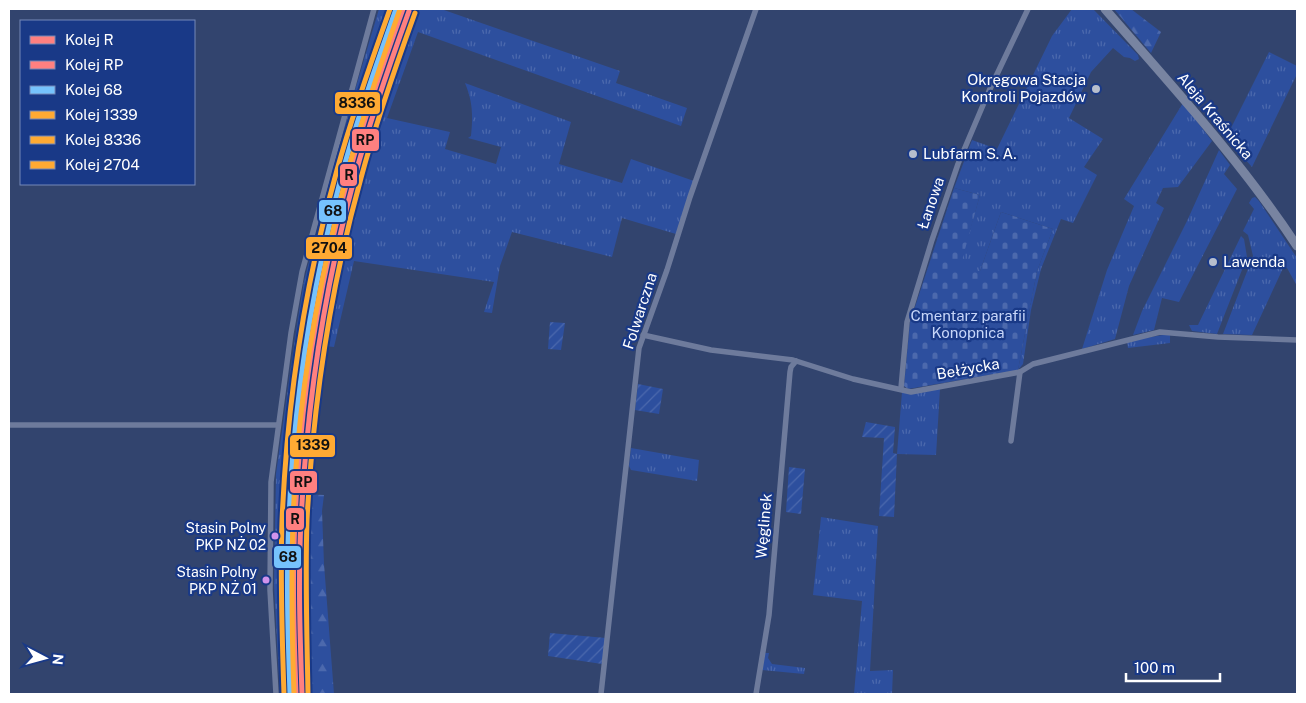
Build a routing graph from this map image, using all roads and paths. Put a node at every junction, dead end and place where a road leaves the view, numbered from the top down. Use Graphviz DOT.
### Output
graph roads {
  1 [pos="374,9"];
  2 [pos="756,9"];
  3 [pos="1028,9"];
  4 [pos="1105,9"];
  5 [pos="1297,246"];
  6 [pos="643,335"];
  7 [pos="1297,340"];
  8 [pos="796,361"];
  9 [pos="1020,372"];
  10 [pos="901,388"];
  11 [pos="9,425"];
  12 [pos="278,426"];
  13 [pos="1012,441"];
  14 [pos="276,694"];
  15 [pos="601,694"];
  16 [pos="756,694"];
  1 -- 12 [label="street"];
  2 -- 6 [label="street, Folwarczna"];
  3 -- 10 [label="street, Łanowa"];
  4 -- 5 [label="main road, Aleja Kraśnicka"];
  6 -- 8 [label="street, Bełżycka"];
  6 -- 15 [label="street, Folwarczna"];
  7 -- 9 [label="street, Bełżycka"];
  8 -- 10 [label="street, Bełżycka"];
  8 -- 16 [label="street, Węglinek"];
  9 -- 10 [label="street, Bełżycka"];
  9 -- 13 [label="street"];
  11 -- 12 [label="street"];
  12 -- 14 [label="street"];
}
